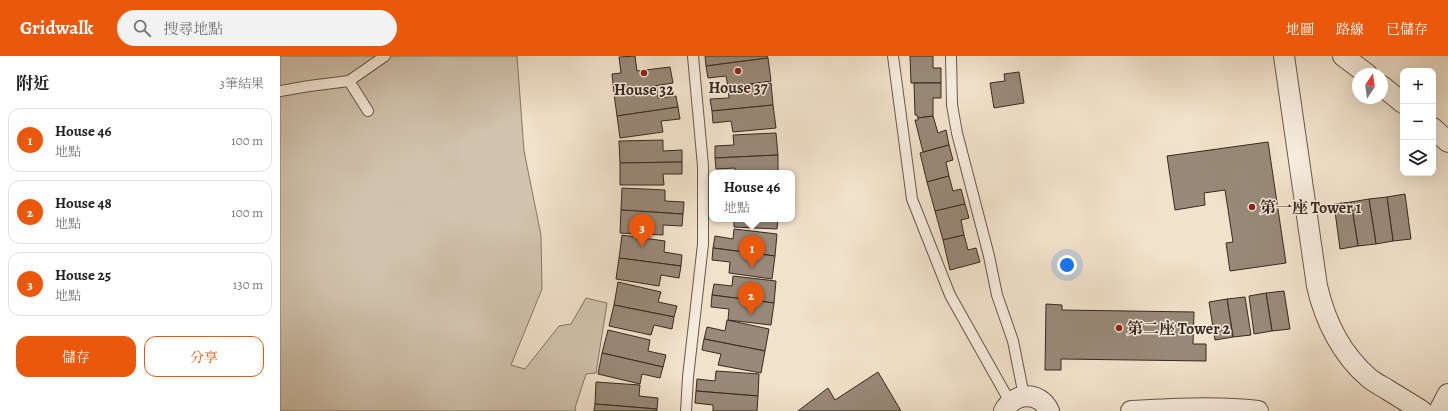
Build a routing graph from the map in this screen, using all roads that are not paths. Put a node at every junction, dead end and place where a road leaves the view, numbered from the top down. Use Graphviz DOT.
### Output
graph roads {
  1 [pos="384,56"];
  2 [pos="693,56"];
  3 [pos="893,56"];
  4 [pos="951,56"];
  5 [pos="1284,56"];
  6 [pos="1343,56"];
  7 [pos="1359,68"];
  8 [pos="349,81"];
  9 [pos="280,91"];
  10 [pos="1388,91"];
  11 [pos="1400,100"];
  12 [pos="368,111"];
  13 [pos="1436,131"];
  14 [pos="1448,142"];
  15 [pos="1448,394"];
  16 [pos="1013,403"];
  17 [pos="1411,409"];
  18 [pos="686,411"];
  19 [pos="1050,411"];
  20 [pos="1131,411"];
  21 [pos="1258,411"];
  22 [pos="1439,411"];
  1 -- 8 [label="lane"];
  2 -- 18 [label="lane"];
  3 -- 16 [label="lane"];
  4 -- 16 [label="lane"];
  5 -- 17 [label="street"];
  6 -- 7 [label="street"];
  8 -- 9 [label="lane"];
  8 -- 12 [label="lane"];
  10 -- 11 [label="street"];
  13 -- 14 [label="street"];
  15 -- 22 [label="street"];
  16 -- 19 [label="street"];
  20 -- 21 [label="street"];
}
